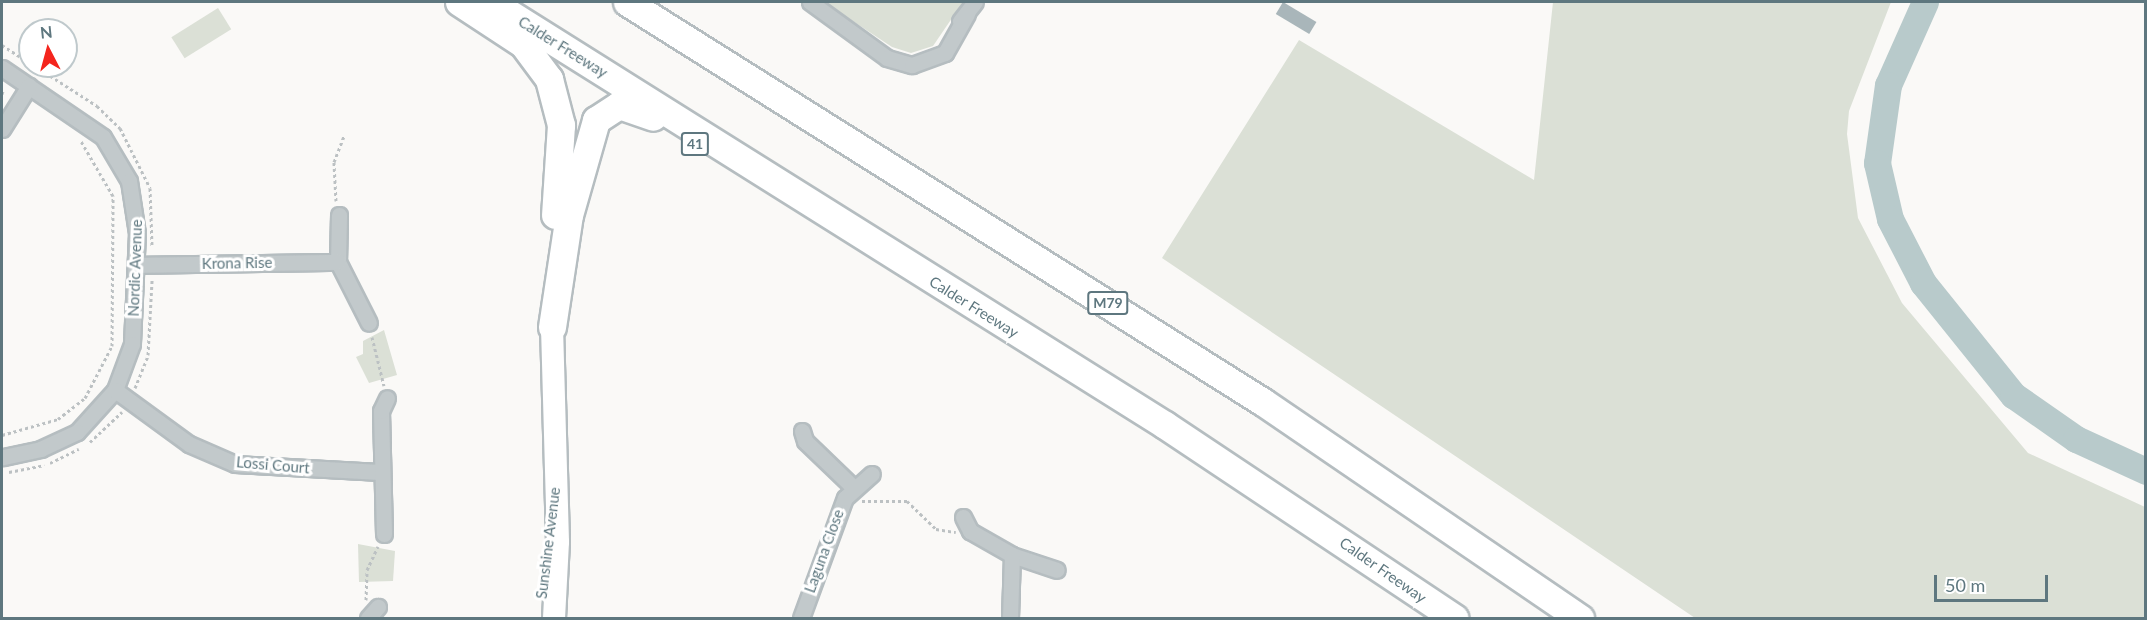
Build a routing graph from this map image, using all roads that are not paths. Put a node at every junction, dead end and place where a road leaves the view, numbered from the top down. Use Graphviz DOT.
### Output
graph roads {
  1 [pos="459,2"];
  2 [pos="491,2"];
  3 [pos="627,2"];
  4 [pos="810,2"];
  5 [pos="971,8"];
  6 [pos="2,68"];
  7 [pos="29,86"];
  8 [pos="2,129"];
  9 [pos="339,215"];
  10 [pos="338,261"];
  11 [pos="142,265"];
  12 [pos="976,308"];
  13 [pos="369,323"];
  14 [pos="552,327"];
  15 [pos="115,390"];
  16 [pos="387,398"];
  17 [pos="802,431"];
  18 [pos="2,457"];
  19 [pos="557,467"];
  20 [pos="380,472"];
  21 [pos="872,474"];
  22 [pos="854,488"];
  23 [pos="964,521"];
  24 [pos="384,534"];
  25 [pos="1012,555"];
  26 [pos="1057,570"];
  27 [pos="539,618"];
  28 [pos="554,618"];
  29 [pos="801,618"];
  30 [pos="1010,618"];
  31 [pos="1454,618"];
  32 [pos="1580,618"];
  1 -- 14 [label="highway, 41"];
  2 -- 12 [label="highway, Calder Freeway"];
  3 -- 32 [label="highway, M79"];
  4 -- 5 [label="street"];
  6 -- 7 [label="street, Nordic Avenue"];
  7 -- 8 [label="street"];
  7 -- 11 [label="street, Nordic Avenue"];
  9 -- 10 [label="street"];
  10 -- 11 [label="street, Krona Rise"];
  10 -- 13 [label="street"];
  11 -- 15 [label="street, Nordic Avenue"];
  12 -- 14 [label="highway, 41"];
  12 -- 31 [label="highway, Calder Freeway"];
  14 -- 19 [label="main road, Sunshine Avenue / 41"];
  15 -- 18 [label="street, Nordic Avenue"];
  15 -- 20 [label="street, Lossi Court"];
  16 -- 20 [label="street"];
  17 -- 22 [label="street"];
  19 -- 27 [label="main road, Sunshine Avenue / 41"];
  19 -- 28 [label="main road, Sunshine Avenue / 41"];
  20 -- 24 [label="street"];
  21 -- 22 [label="street, Laguna Close"];
  22 -- 29 [label="street, Laguna Close"];
  23 -- 25 [label="street"];
  25 -- 26 [label="street"];
  25 -- 30 [label="street"];
}
